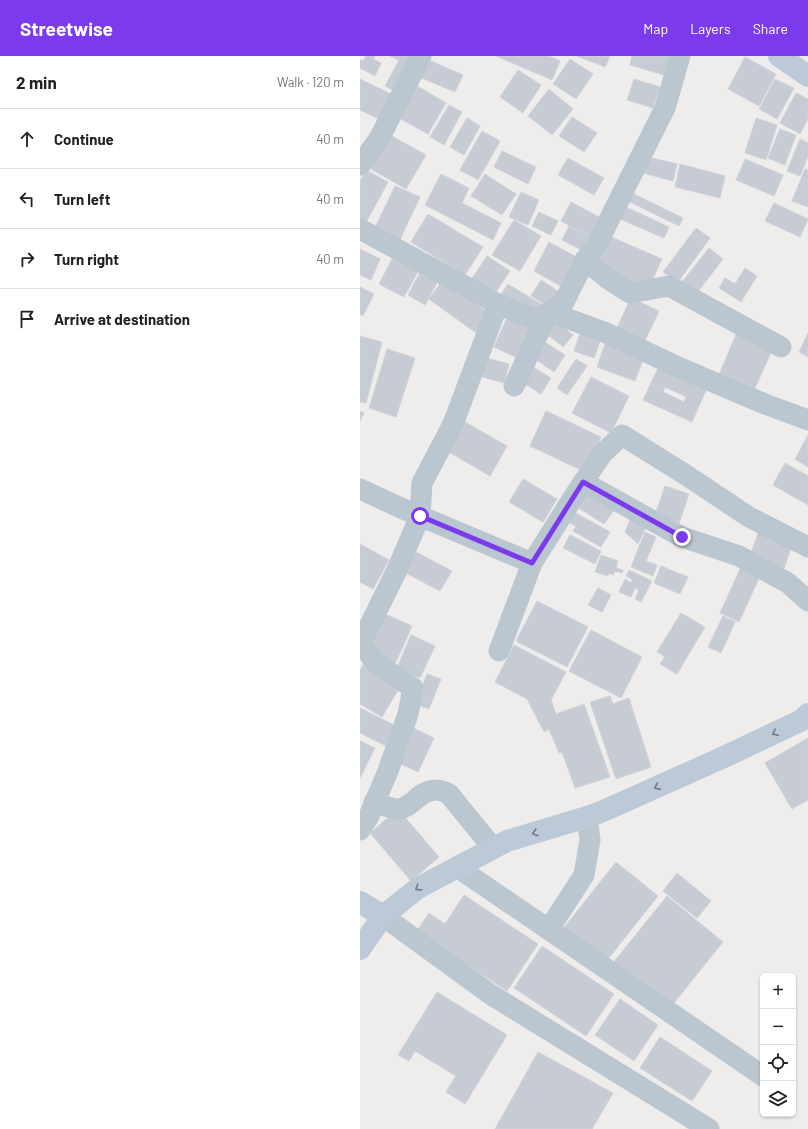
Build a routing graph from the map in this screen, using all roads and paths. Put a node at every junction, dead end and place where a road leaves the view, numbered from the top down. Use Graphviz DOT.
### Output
graph roads {
  1 [pos="421,56"];
  2 [pos="680,56"];
  3 [pos="779,56"];
  4 [pos="808,76"];
  5 [pos="360,165"];
  6 [pos="360,229"];
  7 [pos="585,260"];
  8 [pos="498,304"];
  9 [pos="550,312"];
  10 [pos="781,347"];
  11 [pos="514,386"];
  12 [pos="808,420"];
  13 [pos="583,482"];
  14 [pos="360,489"];
  15 [pos="420,516"];
  16 [pos="808,547"];
  17 [pos="532,563"];
  18 [pos="808,601"];
  19 [pos="499,651"];
  20 [pos="808,714"];
  21 [pos="374,802"];
  22 [pos="587,817"];
  23 [pos="360,830"];
  24 [pos="493,848"];
  25 [pos="457,867"];
  26 [pos="360,902"];
  27 [pos="383,916"];
  28 [pos="549,929"];
  29 [pos="360,949"];
  30 [pos="760,1074"];
  31 [pos="708,1129"];
  1 -- 5 [label="street"];
  2 -- 7 [label="street"];
  3 -- 4 [label="main road"];
  6 -- 8 [label="street"];
  7 -- 9 [label="street"];
  7 -- 10 [label="street"];
  8 -- 9 [label="street"];
  8 -- 15 [label="street"];
  9 -- 11 [label="street"];
  9 -- 12 [label="street"];
  13 -- 16 [label="street"];
  13 -- 17 [label="street"];
  13 -- 18 [label="street"];
  14 -- 15 [label="street"];
  15 -- 17 [label="street"];
  15 -- 21 [label="street"];
  17 -- 19 [label="street"];
  20 -- 22 [label="main road, one-way"];
  21 -- 23 [label="street"];
  21 -- 24 [label="street"];
  22 -- 24 [label="main road, one-way"];
  22 -- 28 [label="street"];
  24 -- 25 [label="main road"];
  25 -- 27 [label="main road, one-way"];
  25 -- 28 [label="street"];
  26 -- 27 [label="main road"];
  27 -- 29 [label="main road"];
  27 -- 31 [label="street"];
  28 -- 30 [label="street"];
}
